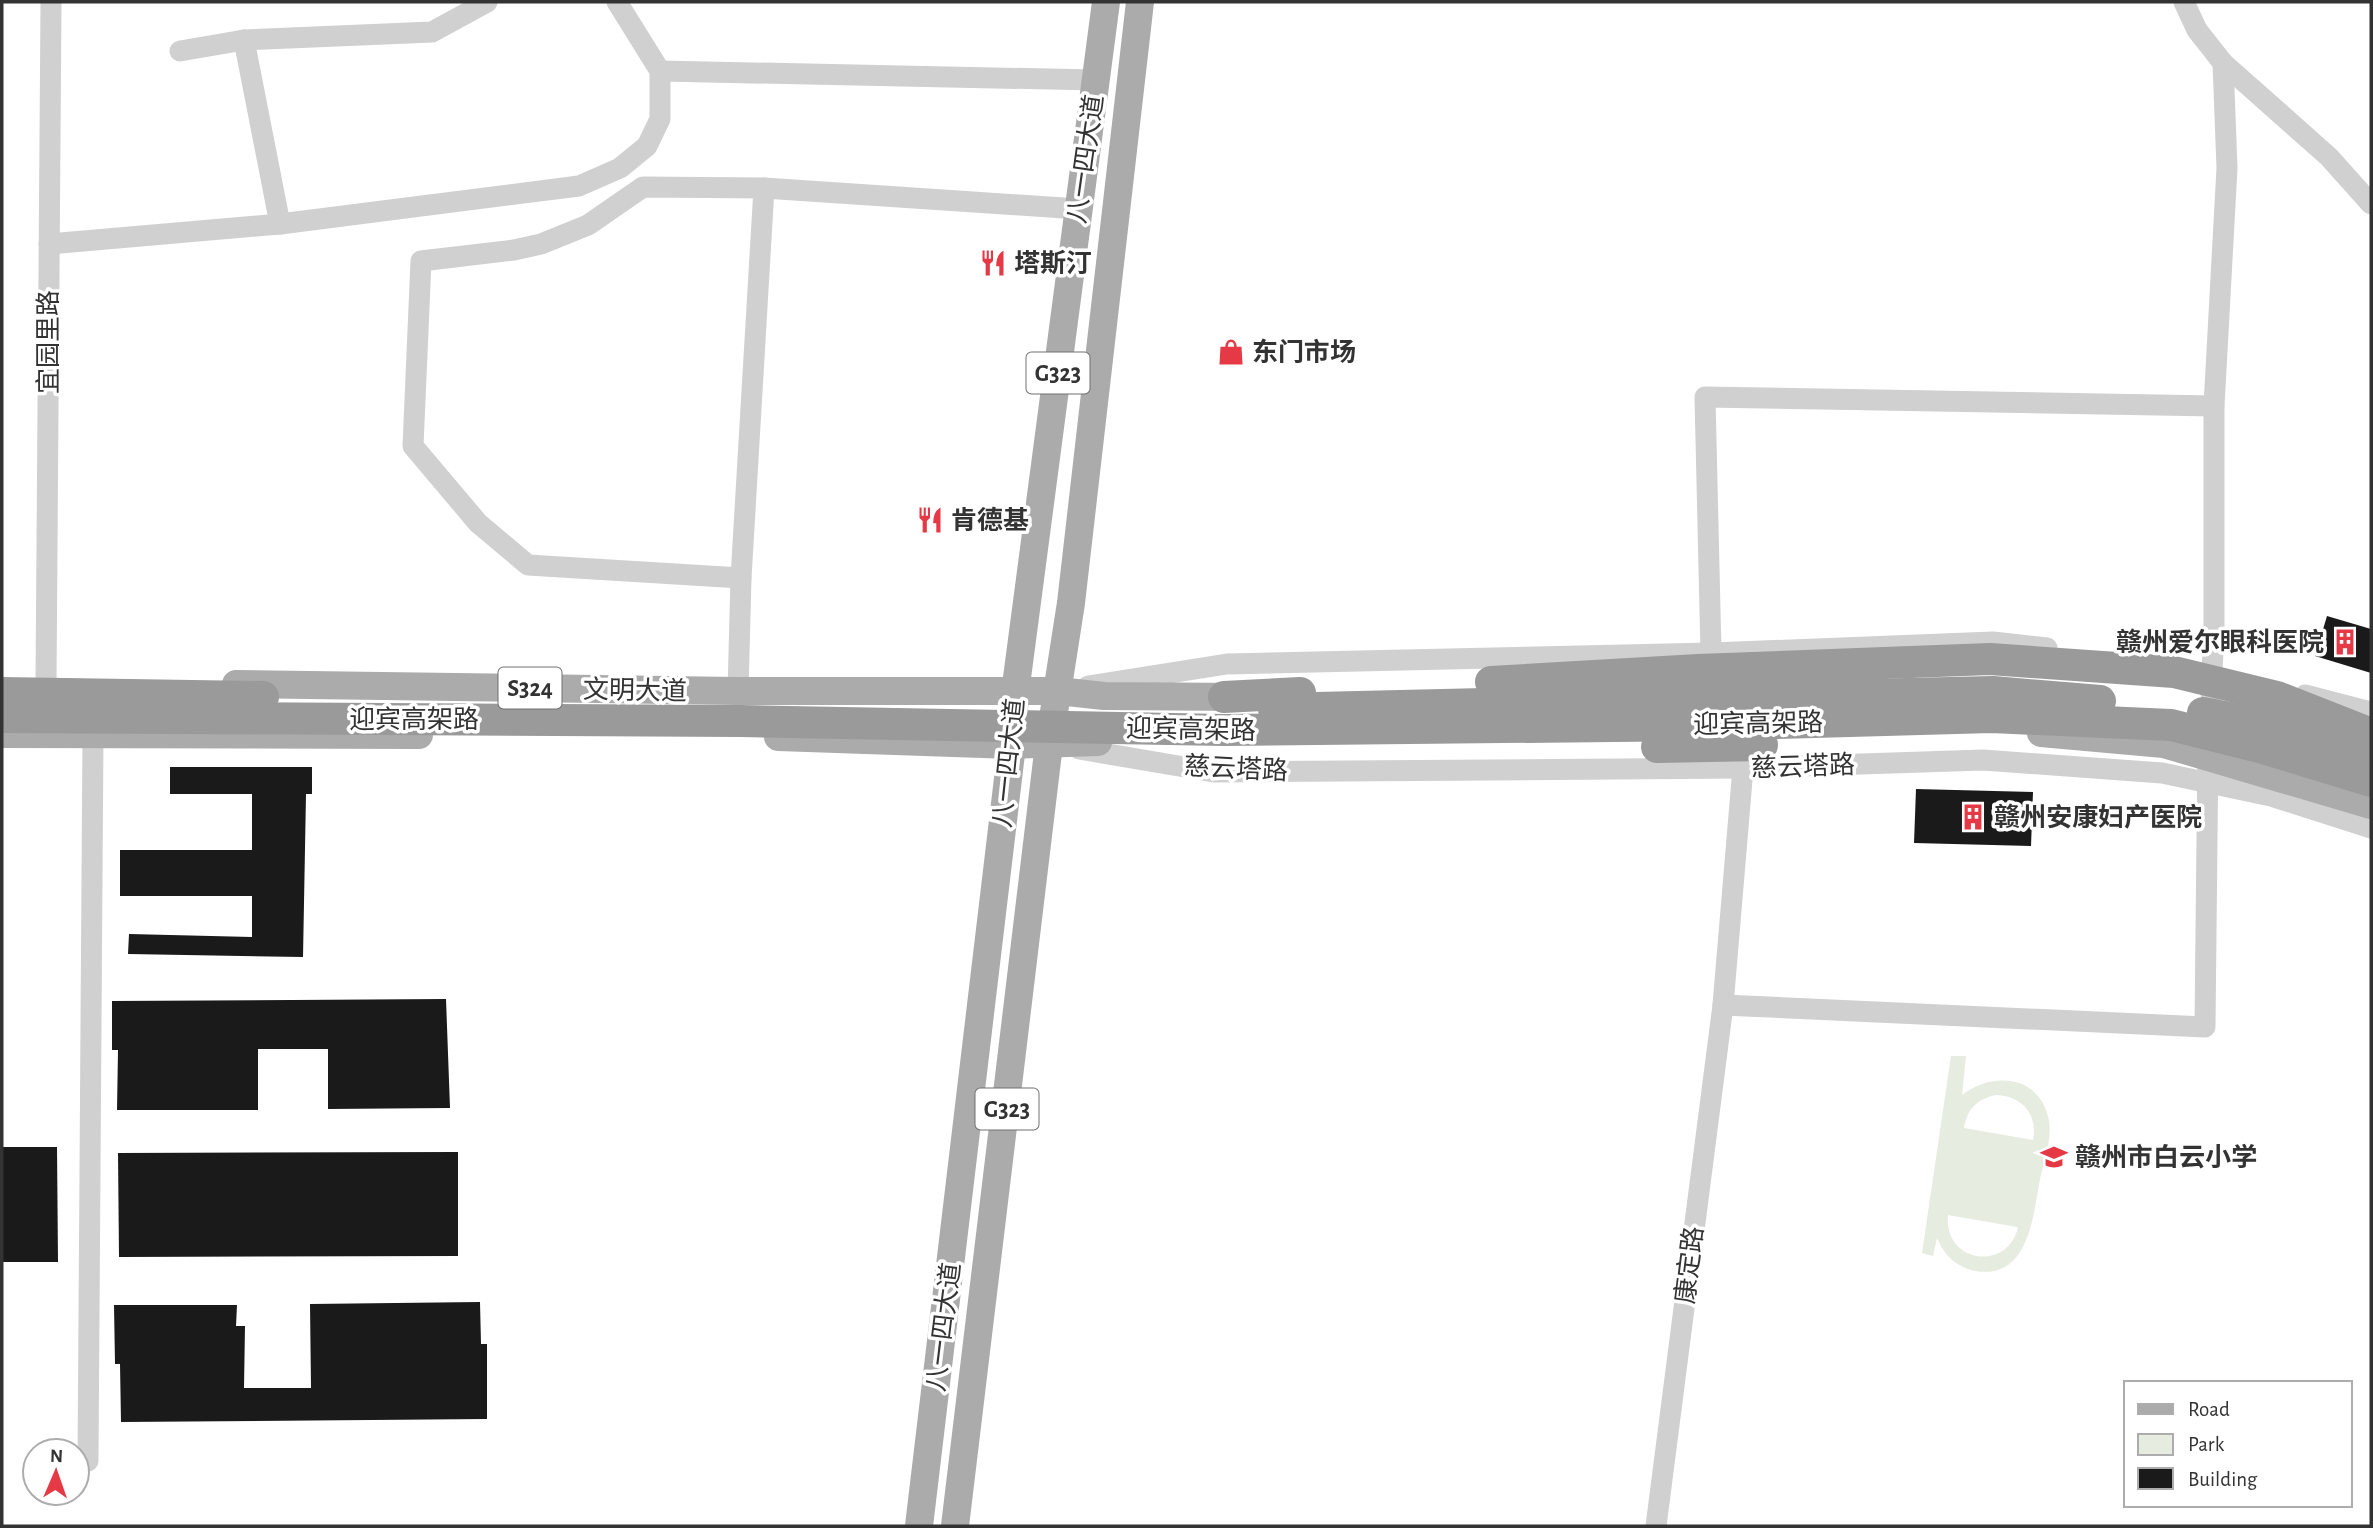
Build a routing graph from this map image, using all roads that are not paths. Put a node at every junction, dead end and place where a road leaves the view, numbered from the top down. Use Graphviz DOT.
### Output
graph roads {
  1 [pos="51,2"];
  2 [pos="487,2"];
  3 [pos="617,2"];
  4 [pos="1106,2"];
  5 [pos="1140,2"];
  6 [pos="2183,2"];
  7 [pos="244,40"];
  8 [pos="180,51"];
  9 [pos="2223,63"];
  10 [pos="660,71"];
  11 [pos="1096,80"];
  12 [pos="765,188"];
  13 [pos="2371,204"];
  14 [pos="1079,209"];
  15 [pos="280,224"];
  16 [pos="49,244"];
  17 [pos="2214,406"];
  18 [pos="741,578"];
  19 [pos="1711,653"];
  20 [pos="2,681"];
  21 [pos="46,682"];
  22 [pos="2211,683"];
  23 [pos="738,691"];
  24 [pos="1058,691"];
  25 [pos="2,692"];
  26 [pos="1015,693"];
  27 [pos="1224,697"];
  28 [pos="2371,712"];
  29 [pos="2,717"];
  30 [pos="2,734"];
  31 [pos="93,734"];
  32 [pos="2371,736"];
  33 [pos="2117,740"];
  34 [pos="1218,743"];
  35 [pos="1049,744"];
  36 [pos="1012,745"];
  37 [pos="1743,768"];
  38 [pos="2206,770"];
  39 [pos="2368,780"];
  40 [pos="2371,828"];
  41 [pos="1723,1004"];
  42 [pos="88,1437"];
  43 [pos="919,1526"];
  44 [pos="955,1526"];
  45 [pos="1656,1526"];
  1 -- 16 [label="street, 宜园里路"];
  2 -- 7 [label="street"];
  3 -- 10 [label="street"];
  4 -- 11 [label="main road, 八一四大道 / G323"];
  5 -- 24 [label="main road, 八一四大道 / G323"];
  6 -- 9 [label="street"];
  7 -- 8 [label="street"];
  7 -- 15 [label="street"];
  9 -- 13 [label="street"];
  9 -- 17 [label="street"];
  10 -- 11 [label="street"];
  10 -- 15 [label="street"];
  11 -- 14 [label="main road, 八一四大道 / G323"];
  12 -- 14 [label="street"];
  12 -- 18 [label="street"];
  12 -- 18 [label="street"];
  14 -- 26 [label="main road, 八一四大道 / G323"];
  15 -- 16 [label="street"];
  16 -- 21 [label="street, 宜园里路"];
  17 -- 19 [label="street"];
  17 -- 22 [label="street"];
  18 -- 23 [label="street"];
  19 -- 22 [label="street"];
  19 -- 24 [label="street"];
  20 -- 21 [label="main road, 文明大道 / S324"];
  21 -- 23 [label="main road, 文明大道 / S324"];
  22 -- 27 [label="main road"];
  22 -- 28 [label="street"];
  22 -- 32 [label="main road"];
  22 -- 38 [label="street"];
  23 -- 26 [label="main road, 文明大道 / S324"];
  24 -- 26 [label="main road, 文明大道 / S324"];
  24 -- 27 [label="main road"];
  24 -- 35 [label="main road, 八一四大道 / G323"];
  25 -- 39 [label="highway, 迎宾高架路, bridge"];
  26 -- 36 [label="main road, 八一四大道 / G323"];
  27 -- 32 [label="highway, bridge"];
  29 -- 39 [label="highway, 迎宾高架路, bridge"];
  30 -- 31 [label="main road, 文明大道 / S324"];
  31 -- 36 [label="main road, 文明大道 / S324"];
  31 -- 42 [label="street"];
  33 -- 34 [label="highway, bridge"];
  33 -- 38 [label="main road, 慈云塔路"];
  33 -- 39 [label="highway, bridge"];
  34 -- 35 [label="main road, 慈云塔路"];
  35 -- 36 [label="main road, 文明大道 / S324"];
  35 -- 37 [label="street, 慈云塔路"];
  35 -- 44 [label="main road, 八一四大道 / G323"];
  36 -- 43 [label="main road, 八一四大道 / G323"];
  37 -- 38 [label="street, 慈云塔路"];
  37 -- 41 [label="street, 康定路"];
  38 -- 39 [label="main road, 慈云塔路"];
  38 -- 40 [label="street, 慈云塔路"];
  38 -- 41 [label="street"];
  41 -- 45 [label="street, 康定路"];
}
